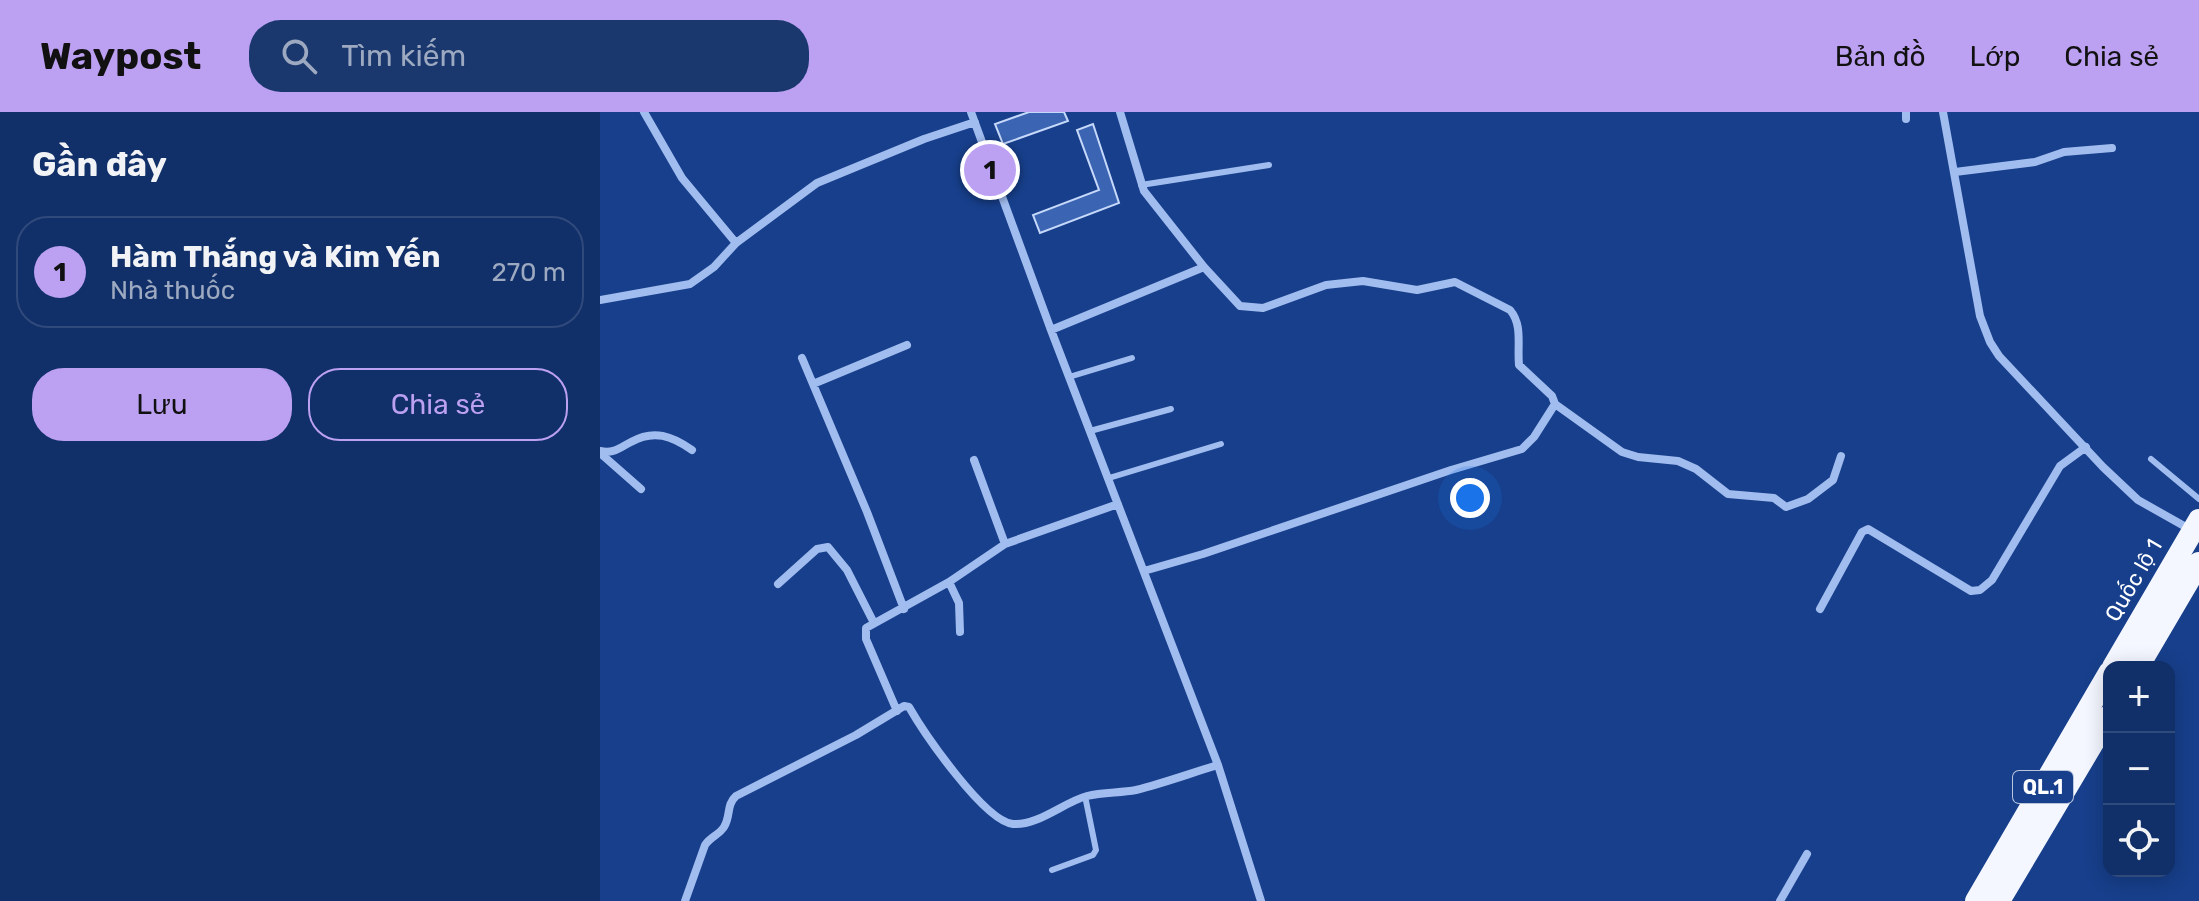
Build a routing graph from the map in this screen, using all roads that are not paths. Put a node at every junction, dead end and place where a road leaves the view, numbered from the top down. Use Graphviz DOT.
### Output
graph roads {
  1 [pos="644,112"];
  2 [pos="971,112"];
  3 [pos="1120,112"];
  4 [pos="1943,112"];
  5 [pos="975,122"];
  6 [pos="2112,148"];
  7 [pos="1269,165"];
  8 [pos="1955,172"];
  9 [pos="1141,185"];
  10 [pos="736,243"];
  11 [pos="1204,267"];
  12 [pos="600,300"];
  13 [pos="1051,330"];
  14 [pos="907,345"];
  15 [pos="802,358"];
  16 [pos="1132,358"];
  17 [pos="1069,377"];
  18 [pos="813,384"];
  19 [pos="1555,404"];
  20 [pos="1171,409"];
  21 [pos="1090,431"];
  22 [pos="1221,444"];
  23 [pos="2086,447"];
  24 [pos="692,450"];
  25 [pos="600,452"];
  26 [pos="1841,456"];
  27 [pos="2151,459"];
  28 [pos="974,460"];
  29 [pos="1109,478"];
  30 [pos="641,489"];
  31 [pos="2199,499"];
  32 [pos="1118,504"];
  33 [pos="2197,528"];
  34 [pos="1005,544"];
  35 [pos="2199,563"];
  36 [pos="1144,571"];
  37 [pos="949,582"];
  38 [pos="778,584"];
  39 [pos="904,609"];
  40 [pos="1820,609"];
  41 [pos="874,623"];
  42 [pos="960,632"];
  43 [pos="2117,661"];
  44 [pos="2142,661"];
  45 [pos="2103,683"];
  46 [pos="897,711"];
  47 [pos="2103,726"];
  48 [pos="1218,765"];
  49 [pos="1085,796"];
  50 [pos="1807,854"];
  51 [pos="1052,870"];
  52 [pos="685,901"];
  53 [pos="1261,901"];
  54 [pos="1780,901"];
  55 [pos="1976,901"];
  56 [pos="1999,901"];
  1 -- 10 [label="street"];
  2 -- 5 [label="street"];
  3 -- 9 [label="street"];
  4 -- 8 [label="street"];
  5 -- 10 [label="street"];
  5 -- 13 [label="street"];
  6 -- 8 [label="street"];
  7 -- 9 [label="lane"];
  8 -- 23 [label="street"];
  9 -- 11 [label="street"];
  10 -- 12 [label="street"];
  11 -- 13 [label="street"];
  11 -- 19 [label="street"];
  13 -- 17 [label="street"];
  14 -- 18 [label="street"];
  15 -- 18 [label="street"];
  16 -- 17 [label="lane"];
  17 -- 21 [label="street"];
  18 -- 39 [label="street"];
  19 -- 26 [label="street"];
  19 -- 36 [label="street"];
  20 -- 21 [label="lane"];
  21 -- 29 [label="street"];
  22 -- 29 [label="lane"];
  23 -- 33 [label="street"];
  23 -- 40 [label="street"];
  24 -- 25 [label="street"];
  25 -- 30 [label="street"];
  27 -- 31 [label="lane"];
  28 -- 34 [label="street"];
  29 -- 32 [label="street"];
  32 -- 34 [label="street"];
  32 -- 36 [label="street"];
  33 -- 43 [label="highway, Quốc lộ 1"];
  34 -- 37 [label="street"];
  35 -- 44 [label="highway"];
  36 -- 48 [label="street"];
  37 -- 39 [label="street"];
  37 -- 42 [label="street"];
  38 -- 41 [label="street"];
  39 -- 41 [label="street"];
  41 -- 46 [label="street"];
  45 -- 55 [label="highway, QL.1"];
  46 -- 49 [label="street"];
  46 -- 52 [label="street"];
  47 -- 56 [label="highway, QL.1"];
  48 -- 49 [label="street"];
  48 -- 53 [label="street"];
  49 -- 51 [label="lane"];
  50 -- 54 [label="street"];
}
